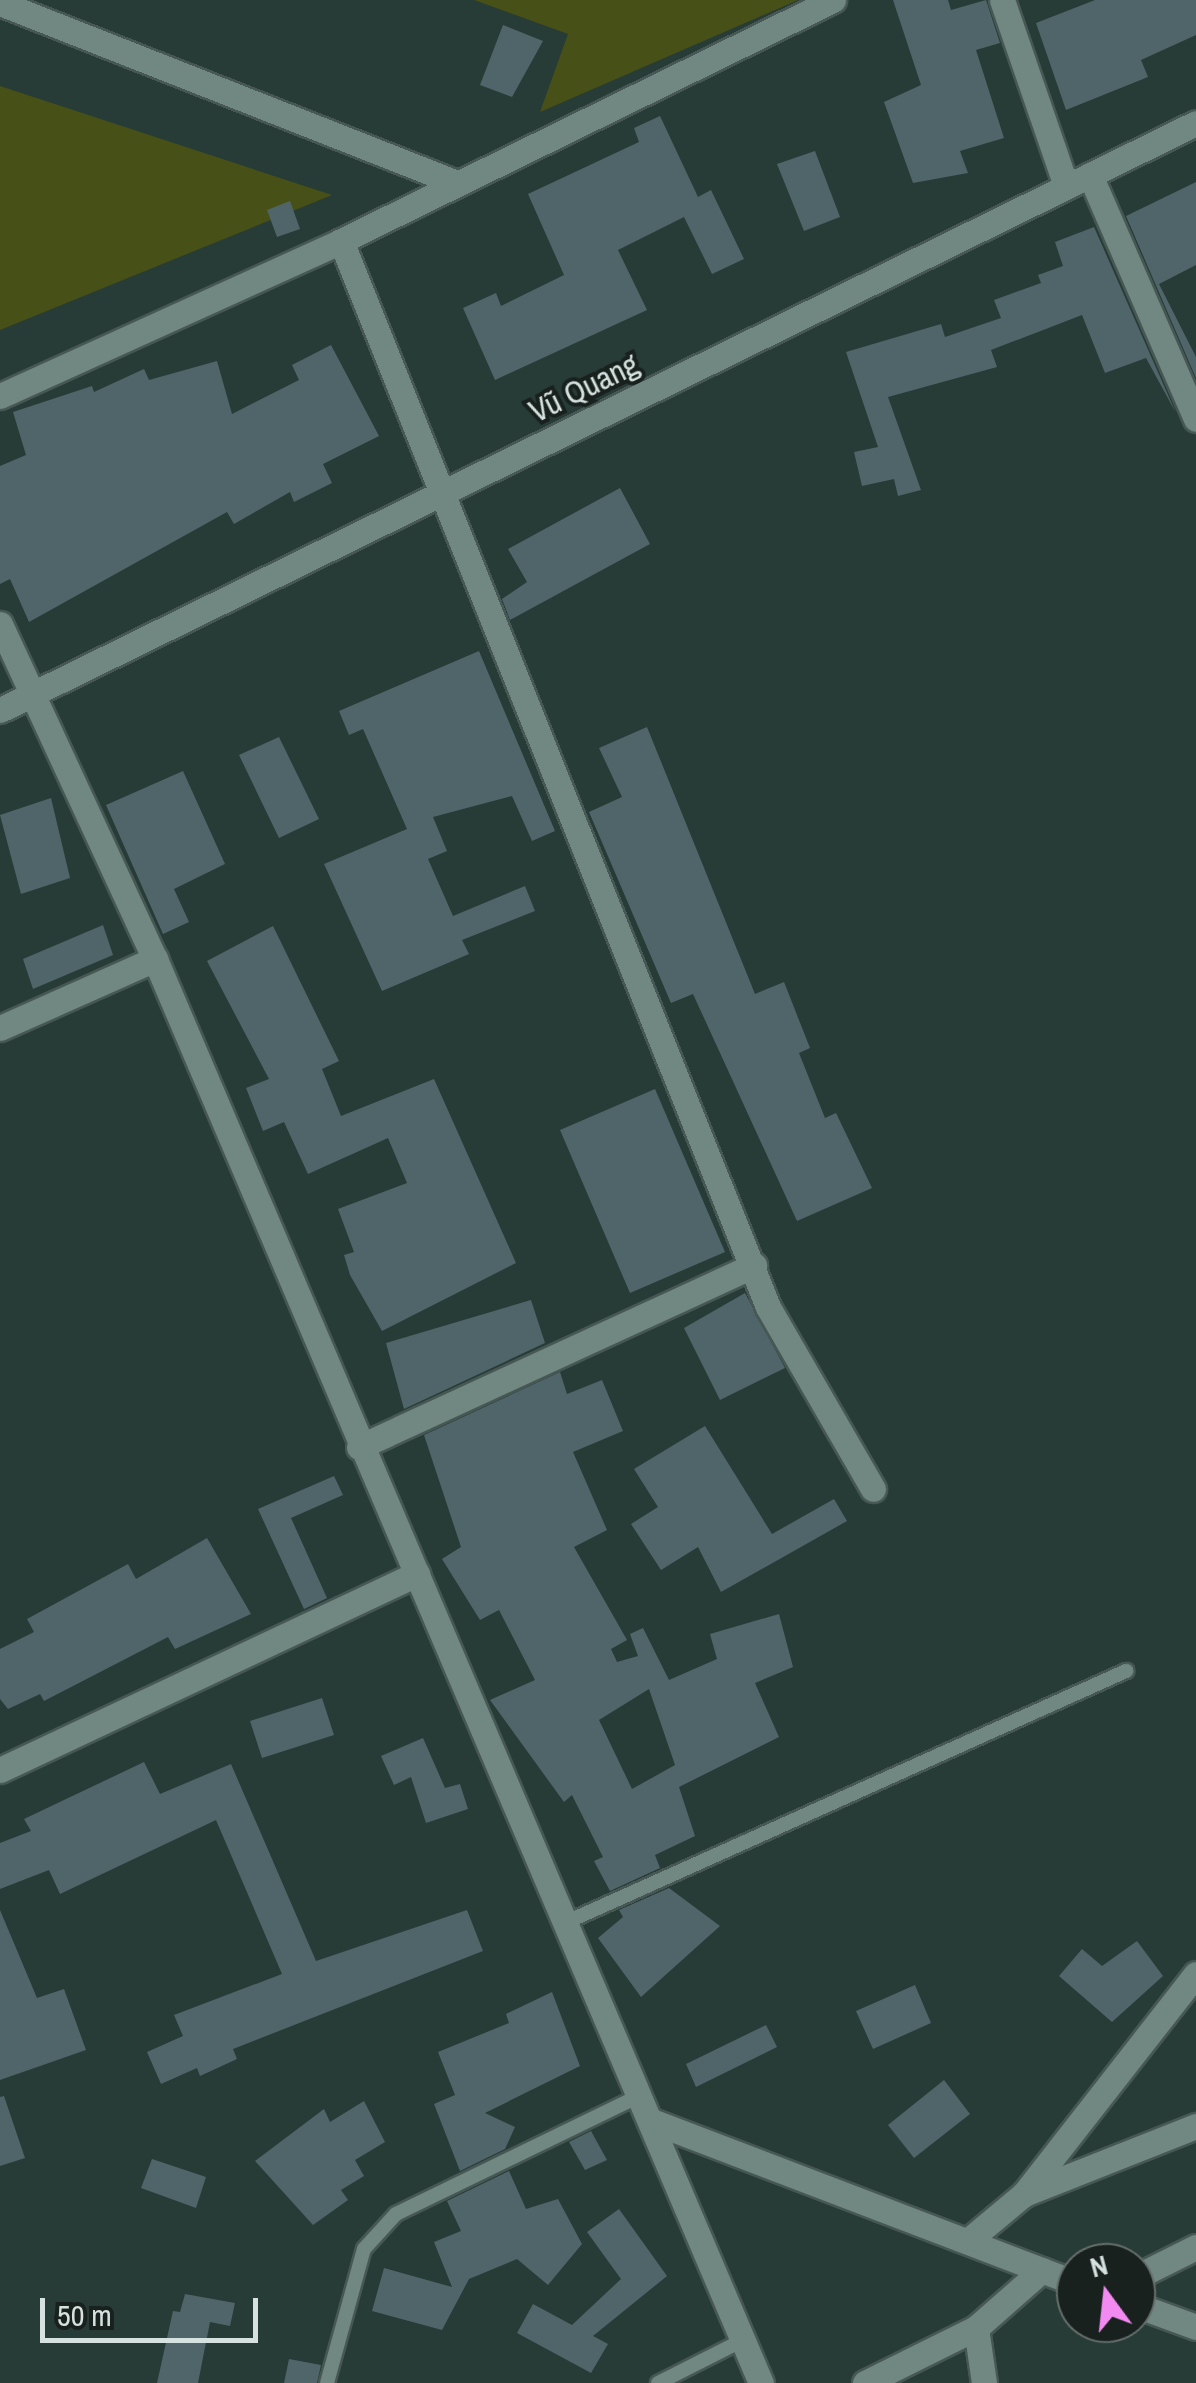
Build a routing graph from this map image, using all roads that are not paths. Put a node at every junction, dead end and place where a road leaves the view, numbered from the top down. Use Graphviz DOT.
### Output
graph roads {
  1 [pos="832,0"];
  2 [pos="1002,0"];
  3 [pos="0,3"];
  4 [pos="1196,123"];
  5 [pos="1078,181"];
  6 [pos="456,183"];
  7 [pos="342,240"];
  8 [pos="0,396"];
  9 [pos="1196,419"];
  10 [pos="440,495"];
  11 [pos="0,624"];
  12 [pos="32,696"];
  13 [pos="0,710"];
  14 [pos="155,959"];
  15 [pos="0,1028"];
  16 [pos="754,1266"];
  17 [pos="360,1448"];
  18 [pos="872,1489"];
  19 [pos="416,1574"];
  20 [pos="1126,1671"];
  21 [pos="0,1770"];
  22 [pos="569,1921"];
  23 [pos="1196,1974"];
  24 [pos="641,2095"];
  25 [pos="654,2122"];
  26 [pos="1196,2126"];
  27 [pos="1024,2194"];
  28 [pos="970,2239"];
  29 [pos="1196,2247"];
  30 [pos="1156,2267"];
  31 [pos="1042,2270"];
  32 [pos="1056,2275"];
  33 [pos="1156,2312"];
  34 [pos="1196,2327"];
  35 [pos="976,2328"];
  36 [pos="743,2340"];
  37 [pos="327,2383"];
  38 [pos="658,2383"];
  39 [pos="760,2383"];
  40 [pos="866,2383"];
  41 [pos="984,2383"];
  1 -- 6 [label="street"];
  2 -- 5 [label="street"];
  3 -- 6 [label="street"];
  4 -- 5 [label="street, Vũ Quang"];
  5 -- 9 [label="street"];
  5 -- 10 [label="street, Vũ Quang"];
  6 -- 7 [label="street"];
  7 -- 8 [label="street"];
  7 -- 10 [label="street"];
  10 -- 12 [label="street, Vũ Quang"];
  10 -- 16 [label="street"];
  11 -- 12 [label="street"];
  12 -- 13 [label="street, Vũ Quang"];
  12 -- 14 [label="street"];
  14 -- 15 [label="street"];
  14 -- 17 [label="street"];
  16 -- 17 [label="street"];
  16 -- 18 [label="street"];
  17 -- 19 [label="street"];
  19 -- 21 [label="street"];
  19 -- 22 [label="street"];
  20 -- 22 [label="lane"];
  22 -- 24 [label="street"];
  23 -- 27 [label="street"];
  24 -- 25 [label="street"];
  24 -- 37 [label="lane"];
  25 -- 28 [label="street"];
  25 -- 36 [label="street"];
  26 -- 27 [label="street"];
  27 -- 28 [label="street"];
  28 -- 31 [label="street"];
  29 -- 30 [label="street"];
  31 -- 32 [label="street"];
  31 -- 35 [label="street"];
  33 -- 34 [label="street"];
  35 -- 40 [label="street"];
  35 -- 41 [label="street"];
  36 -- 38 [label="lane"];
  36 -- 39 [label="street"];
}
